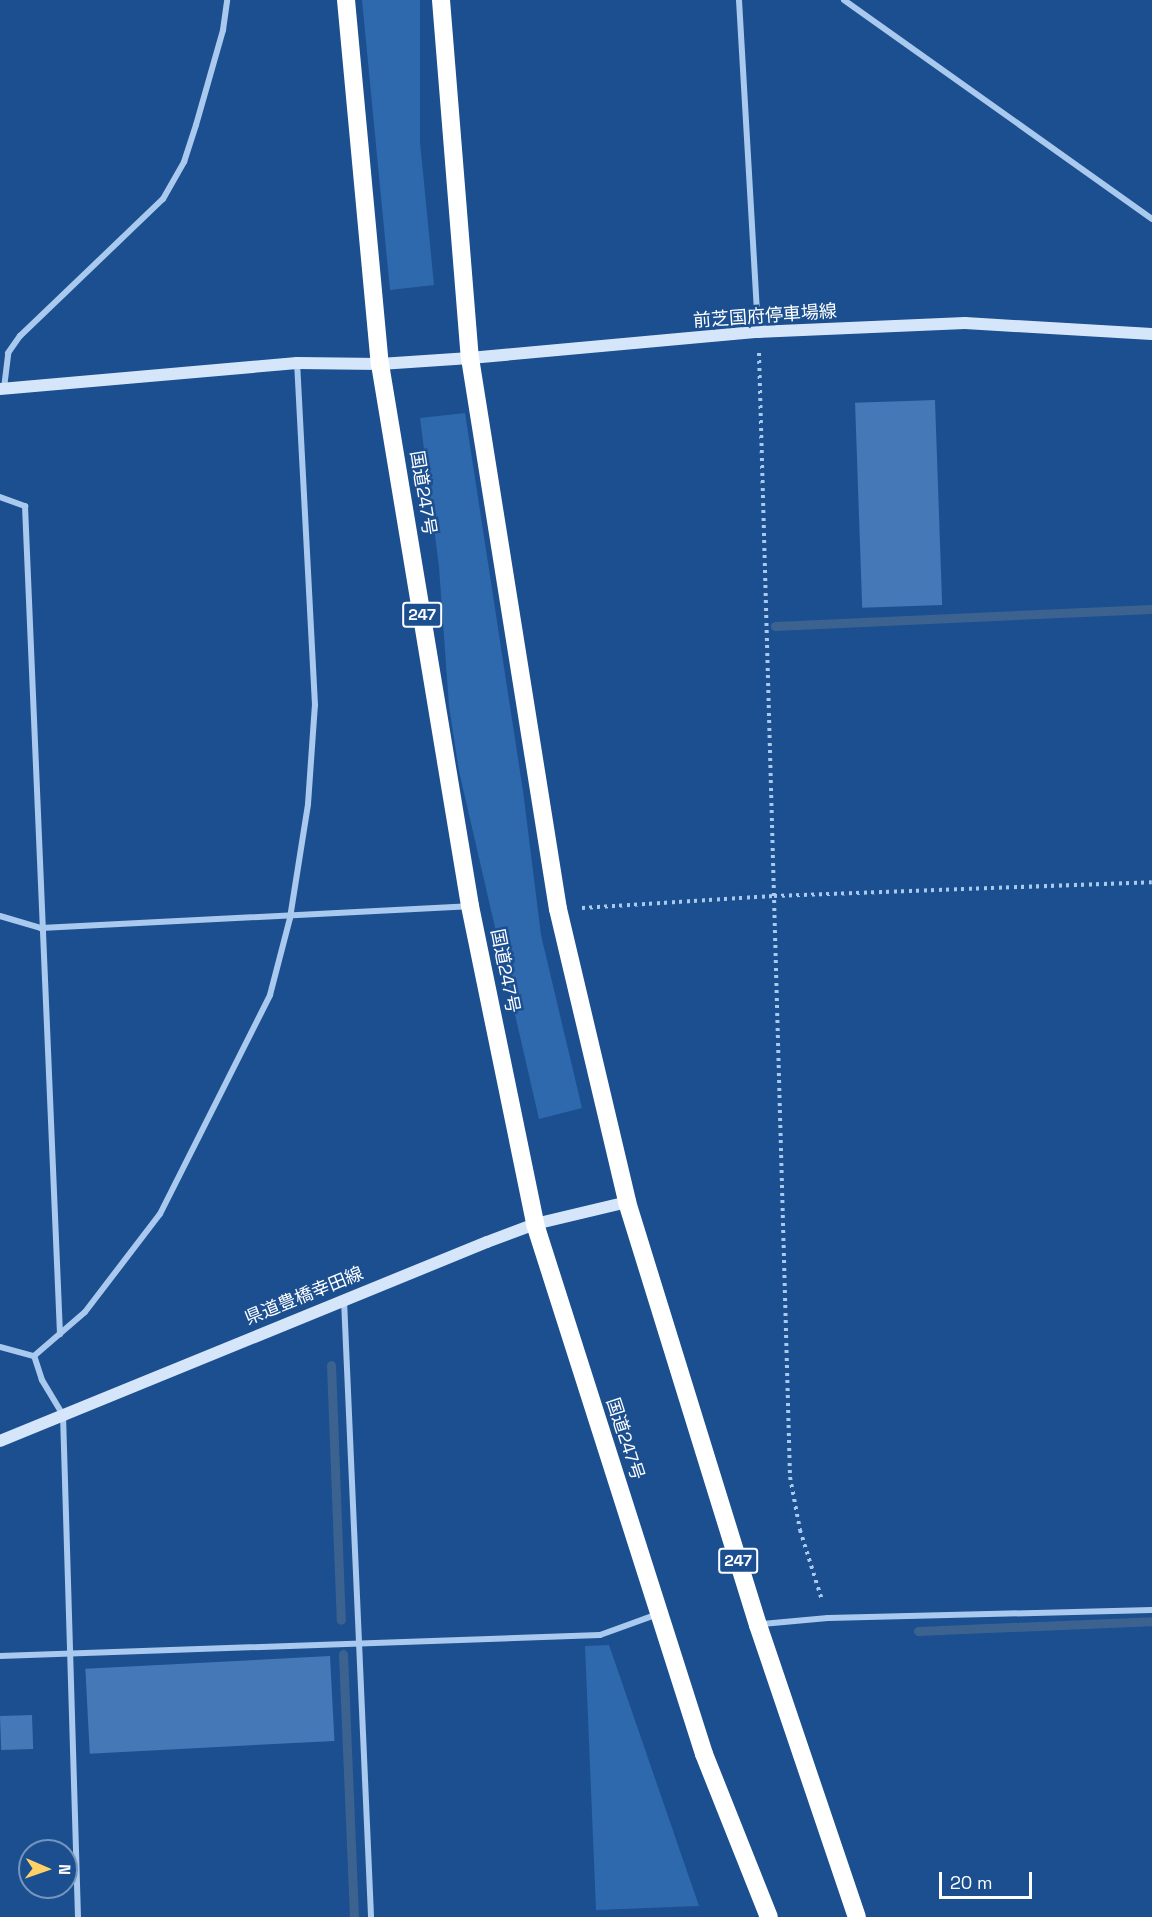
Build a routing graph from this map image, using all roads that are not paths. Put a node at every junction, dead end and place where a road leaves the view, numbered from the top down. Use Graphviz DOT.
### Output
graph roads {
  1 [pos="227,0"];
  2 [pos="346,0"];
  3 [pos="441,0"];
  4 [pos="739,0"];
  5 [pos="844,0"];
  6 [pos="1152,219"];
  7 [pos="758,332"];
  8 [pos="1152,334"];
  9 [pos="470,358"];
  10 [pos="297,363"];
  11 [pos="380,364"];
  12 [pos="2,388"];
  13 [pos="0,497"];
  14 [pos="470,906"];
  15 [pos="0,916"];
  16 [pos="290,918"];
  17 [pos="41,928"];
  18 [pos="627,1202"];
  19 [pos="535,1224"];
  20 [pos="344,1299"];
  21 [pos="60,1334"];
  22 [pos="0,1347"];
  23 [pos="34,1356"];
  24 [pos="63,1415"];
  25 [pos="0,1441"];
  26 [pos="1152,1610"];
  27 [pos="659,1614"];
  28 [pos="758,1625"];
  29 [pos="360,1645"];
  30 [pos="70,1654"];
  31 [pos="0,1656"];
  32 [pos="78,1917"];
  33 [pos="371,1917"];
  34 [pos="769,1917"];
  35 [pos="857,1917"];
  1 -- 12 [label="street"];
  2 -- 11 [label="highway, 国道247号 / 247"];
  3 -- 9 [label="highway, 247"];
  4 -- 7 [label="street"];
  5 -- 6 [label="street"];
  7 -- 8 [label="main road, 前芝国府停車場線"];
  7 -- 9 [label="main road, 前芝国府停車場線"];
  9 -- 11 [label="main road, 前芝国府停車場線"];
  9 -- 18 [label="highway, 247"];
  10 -- 11 [label="main road, 前芝国府停車場線"];
  10 -- 12 [label="main road, 前芝国府停車場線"];
  10 -- 16 [label="street"];
  11 -- 14 [label="highway, 国道247号 / 247"];
  13 -- 17 [label="street"];
  14 -- 16 [label="street"];
  14 -- 19 [label="highway, 国道247号 / 247"];
  15 -- 17 [label="street"];
  16 -- 17 [label="street"];
  16 -- 21 [label="street"];
  17 -- 21 [label="street"];
  18 -- 19 [label="main road, 県道豊橋幸田線"];
  18 -- 28 [label="highway, 247"];
  19 -- 20 [label="main road, 県道豊橋幸田線"];
  19 -- 27 [label="highway, 国道247号 / 247"];
  20 -- 24 [label="main road, 県道豊橋幸田線"];
  20 -- 29 [label="street"];
  21 -- 23 [label="street"];
  22 -- 23 [label="street"];
  23 -- 24 [label="street"];
  24 -- 25 [label="main road, 県道豊橋幸田線"];
  24 -- 30 [label="street"];
  26 -- 28 [label="street"];
  27 -- 29 [label="street"];
  27 -- 34 [label="highway, 国道247号 / 247"];
  28 -- 35 [label="highway, 247"];
  29 -- 30 [label="street"];
  29 -- 33 [label="street"];
  30 -- 31 [label="street"];
  30 -- 32 [label="street"];
}
